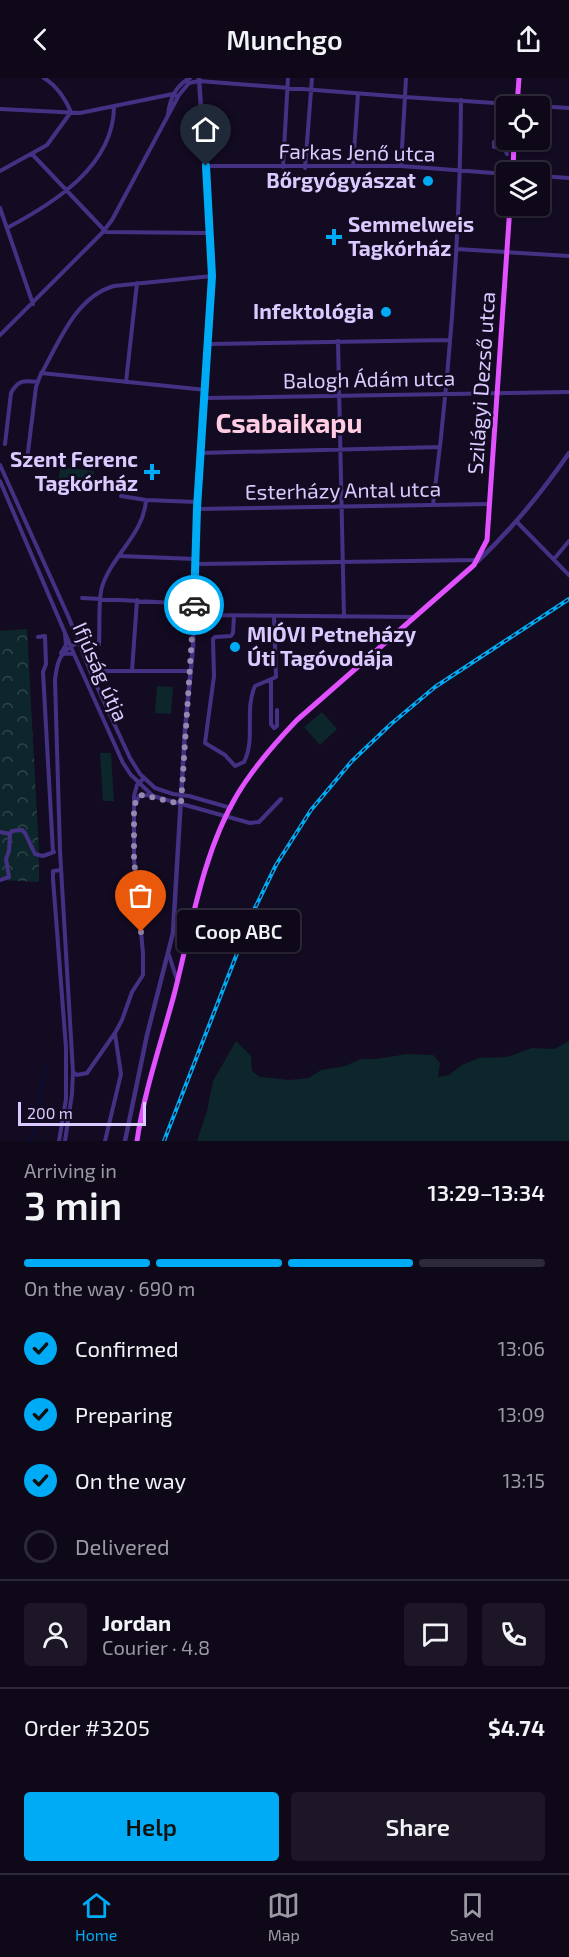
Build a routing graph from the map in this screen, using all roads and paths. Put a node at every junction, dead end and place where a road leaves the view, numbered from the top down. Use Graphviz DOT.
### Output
graph roads {
  1 [pos="44,78"];
  2 [pos="190,78"];
  3 [pos="288,78"];
  4 [pos="312,78"];
  5 [pos="406,78"];
  6 [pos="519,78"];
  7 [pos="199,80"];
  8 [pos="288,88"];
  9 [pos="311,90"];
  10 [pos="358,93"];
  11 [pos="176,95"];
  12 [pos="518,96"];
  13 [pos="405,97"];
  14 [pos="460,100"];
  15 [pos="496,103"];
  16 [pos="114,106"];
  17 [pos="550,107"];
  18 [pos="569,108"];
  19 [pos="0,109"];
  20 [pos="71,112"];
  21 [pos="494,142"];
  22 [pos="496,147"];
  23 [pos="32,154"];
  24 [pos="206,166"];
  25 [pos="352,166"];
  26 [pos="401,166"];
  27 [pos="283,167"];
  28 [pos="305,168"];
  29 [pos="460,170"];
  30 [pos="0,171"];
  31 [pos="496,173"];
  32 [pos="550,177"];
  33 [pos="569,178"];
  34 [pos="66,190"];
  35 [pos="0,208"];
  36 [pos="509,216"];
  37 [pos="7,228"];
  38 [pos="104,230"];
  39 [pos="209,233"];
  40 [pos="456,249"];
  41 [pos="507,253"];
  42 [pos="569,256"];
  43 [pos="212,276"];
  44 [pos="137,283"];
  45 [pos="33,304"];
  46 [pos="0,335"];
  47 [pos="449,340"];
  48 [pos="338,341"];
  49 [pos="209,344"];
  50 [pos="41,373"];
  51 [pos="38,382"];
  52 [pos="126,382"];
  53 [pos="206,390"];
  54 [pos="569,392"];
  55 [pos="498,393"];
  56 [pos="445,394"];
  57 [pos="339,396"];
  58 [pos="205,398"];
  59 [pos="4,444"];
  60 [pos="440,447"];
  61 [pos="341,449"];
  62 [pos="200,453"];
  63 [pos="569,453"];
  64 [pos="27,460"];
  65 [pos="0,465"];
  66 [pos="0,482"];
  67 [pos="121,496"];
  68 [pos="146,500"];
  69 [pos="197,502"];
  70 [pos="490,504"];
  71 [pos="433,505"];
  72 [pos="341,506"];
  73 [pos="197,508"];
  74 [pos="516,521"];
  75 [pos="497,540"];
  76 [pos="569,541"];
  77 [pos="485,545"];
  78 [pos="120,556"];
  79 [pos="554,559"];
  80 [pos="195,561"];
  81 [pos="342,562"];
  82 [pos="475,562"];
  83 [pos="569,574"];
  84 [pos="82,598"];
  85 [pos="101,599"];
  86 [pos="137,600"];
  87 [pos="194,604"];
  88 [pos="194,615"];
  89 [pos="234,616"];
  90 [pos="274,616"];
  91 [pos="344,617"];
  92 [pos="414,617"];
  93 [pos="69,618"];
  94 [pos="65,630"];
  95 [pos="38,637"];
  96 [pos="77,643"];
  97 [pos="99,644"];
  98 [pos="72,646"];
  99 [pos="61,653"];
  100 [pos="74,654"];
  101 [pos="84,655"];
  102 [pos="105,671"];
  103 [pos="132,671"];
  104 [pos="190,671"];
  105 [pos="271,680"];
  106 [pos="45,705"];
  107 [pos="56,705"];
  108 [pos="278,710"];
  109 [pos="48,747"];
  110 [pos="58,747"];
  111 [pos="144,778"];
  112 [pos="138,783"];
  113 [pos="181,795"];
  114 [pos="151,796"];
  115 [pos="281,799"];
  116 [pos="181,804"];
  117 [pos="134,807"];
  118 [pos="231,808"];
  119 [pos="227,815"];
  120 [pos="0,832"];
  121 [pos="10,834"];
  122 [pos="60,851"];
  123 [pos="53,852"];
  124 [pos="61,870"];
  125 [pos="0,879"];
  126 [pos="169,955"];
  127 [pos="177,971"];
  128 [pos="115,1033"];
  129 [pos="72,1058"];
  130 [pos="65,1059"];
  131 [pos="73,1072"];
  132 [pos="59,1141"];
  133 [pos="64,1141"];
  134 [pos="105,1141"];
  135 [pos="125,1141"];
  136 [pos="137,1141"];
  1 -- 20 [label="street"];
  2 -- 11 [label="street"];
  3 -- 8 [label="street"];
  4 -- 9 [label="street"];
  5 -- 13 [label="street"];
  6 -- 12 [label="main road"];
  7 -- 8 [label="street"];
  7 -- 11 [label="street"];
  7 -- 24 [label="street"];
  8 -- 9 [label="street"];
  8 -- 27 [label="street"];
  9 -- 10 [label="street"];
  9 -- 28 [label="street"];
  10 -- 13 [label="street"];
  10 -- 25 [label="street"];
  11 -- 16 [label="street"];
  11 -- 38 [label="street"];
  13 -- 14 [label="street"];
  13 -- 26 [label="street"];
  14 -- 15 [label="street"];
  14 -- 29 [label="street"];
  16 -- 20 [label="street"];
  16 -- 34 [label="street"];
  17 -- 18 [label="street"];
  19 -- 20 [label="street"];
  20 -- 23 [label="street"];
  21 -- 22 [label="street"];
  23 -- 30 [label="street"];
  23 -- 34 [label="street"];
  24 -- 27 [label="street, Farkas Jenő utca"];
  24 -- 39 [label="street"];
  25 -- 26 [label="street, Farkas Jenő utca"];
  25 -- 28 [label="street, Farkas Jenő utca"];
  26 -- 29 [label="street, Farkas Jenő utca"];
  27 -- 28 [label="street, Farkas Jenő utca"];
  29 -- 31 [label="street, Farkas Jenő utca"];
  29 -- 40 [label="street"];
  32 -- 33 [label="street"];
  34 -- 37 [label="street"];
  34 -- 38 [label="street"];
  35 -- 37 [label="street"];
  36 -- 41 [label="main road, Szilágyi Dezső utca"];
  37 -- 45 [label="street"];
  38 -- 39 [label="street"];
  38 -- 45 [label="street"];
  39 -- 43 [label="street"];
  40 -- 41 [label="street"];
  40 -- 47 [label="street"];
  41 -- 42 [label="street"];
  41 -- 55 [label="main road, Szilágyi Dezső utca"];
  43 -- 44 [label="street"];
  43 -- 49 [label="street"];
  44 -- 50 [label="street"];
  44 -- 52 [label="street"];
  45 -- 46 [label="street"];
  47 -- 48 [label="street"];
  47 -- 56 [label="street"];
  48 -- 49 [label="street"];
  48 -- 57 [label="street"];
  49 -- 53 [label="street"];
  50 -- 51 [label="street"];
  50 -- 52 [label="street"];
  51 -- 59 [label="street"];
  51 -- 64 [label="street"];
  52 -- 53 [label="street"];
  53 -- 58 [label="street"];
  54 -- 55 [label="street, Balogh Ádám utca"];
  55 -- 56 [label="street, Balogh Ádám utca"];
  55 -- 70 [label="main road, Szilágyi Dezső utca"];
  56 -- 57 [label="street, Balogh Ádám utca"];
  56 -- 60 [label="street"];
  57 -- 58 [label="street, Balogh Ádám utca"];
  57 -- 61 [label="street"];
  58 -- 62 [label="street"];
  60 -- 61 [label="street"];
  60 -- 71 [label="street"];
  61 -- 62 [label="street"];
  61 -- 72 [label="street"];
  62 -- 69 [label="street"];
  63 -- 74 [label="street"];
  65 -- 93 [label="street, Ifjúság útja"];
  66 -- 94 [label="street, Ifjúság útja"];
  67 -- 68 [label="street"];
  68 -- 69 [label="street"];
  68 -- 78 [label="street"];
  69 -- 73 [label="street"];
  70 -- 71 [label="street, Esterházy Antal utca"];
  70 -- 77 [label="main road, Szilágyi Dezső utca"];
  71 -- 72 [label="street, Esterházy Antal utca"];
  72 -- 73 [label="street, Esterházy Antal utca"];
  72 -- 81 [label="street"];
  73 -- 80 [label="street"];
  74 -- 75 [label="street"];
  74 -- 79 [label="street"];
  75 -- 77 [label="street"];
  75 -- 82 [label="street"];
  76 -- 79 [label="street"];
  77 -- 82 [label="main road, Szilágyi Dezső utca"];
  78 -- 80 [label="street"];
  78 -- 85 [label="street"];
  79 -- 83 [label="street"];
  80 -- 81 [label="street"];
  80 -- 87 [label="street"];
  81 -- 82 [label="street"];
  81 -- 91 [label="street"];
  82 -- 92 [label="main road"];
  84 -- 85 [label="street"];
  85 -- 86 [label="street"];
  85 -- 97 [label="street"];
  86 -- 87 [label="street"];
  86 -- 103 [label="street"];
  87 -- 88 [label="street"];
  88 -- 89 [label="street"];
  88 -- 104 [label="street"];
  89 -- 90 [label="street"];
  89 -- 105 [label="street"];
  90 -- 91 [label="street"];
  90 -- 105 [label="street"];
  91 -- 92 [label="street"];
  92 -- 118 [label="main road"];
  93 -- 96 [label="street, Ifjúság útja"];
  93 -- 101 [label="street, Ifjúság útja"];
  94 -- 98 [label="street, Ifjúság útja"];
  94 -- 99 [label="street"];
  95 -- 106 [label="street"];
  96 -- 98 [label="street"];
  96 -- 101 [label="street, Ifjúság útja"];
  98 -- 99 [label="street"];
  98 -- 100 [label="street, Ifjúság útja"];
  99 -- 100 [label="street"];
  99 -- 107 [label="street"];
  100 -- 112 [label="street, Ifjúság útja"];
  101 -- 111 [label="street, Ifjúság útja"];
  102 -- 103 [label="street"];
  103 -- 104 [label="street"];
  104 -- 113 [label="street"];
  105 -- 108 [label="street"];
  106 -- 107 [label="street"];
  106 -- 109 [label="street"];
  107 -- 110 [label="street"];
  109 -- 110 [label="street"];
  109 -- 123 [label="street"];
  110 -- 122 [label="street"];
  111 -- 112 [label="street"];
  111 -- 113 [label="street, Ifjúság útja"];
  112 -- 114 [label="street, Ifjúság útja"];
  112 -- 117 [label="street"];
  113 -- 116 [label="street"];
  113 -- 118 [label="street, Ifjúság útja"];
  114 -- 116 [label="street"];
  114 -- 117 [label="street"];
  115 -- 119 [label="street"];
  116 -- 119 [label="street"];
  116 -- 126 [label="street"];
  117 -- 128 [label="street"];
  118 -- 119 [label="main road"];
  119 -- 127 [label="main road"];
  120 -- 121 [label="street"];
  121 -- 123 [label="street"];
  121 -- 125 [label="street"];
  122 -- 123 [label="street"];
  122 -- 124 [label="street"];
  124 -- 129 [label="street"];
  124 -- 130 [label="street"];
  126 -- 127 [label="street"];
  126 -- 135 [label="street"];
  127 -- 136 [label="main road"];
  128 -- 131 [label="street"];
  128 -- 134 [label="street"];
  129 -- 130 [label="street"];
  129 -- 131 [label="street"];
  130 -- 132 [label="street"];
  131 -- 133 [label="street"];
}
